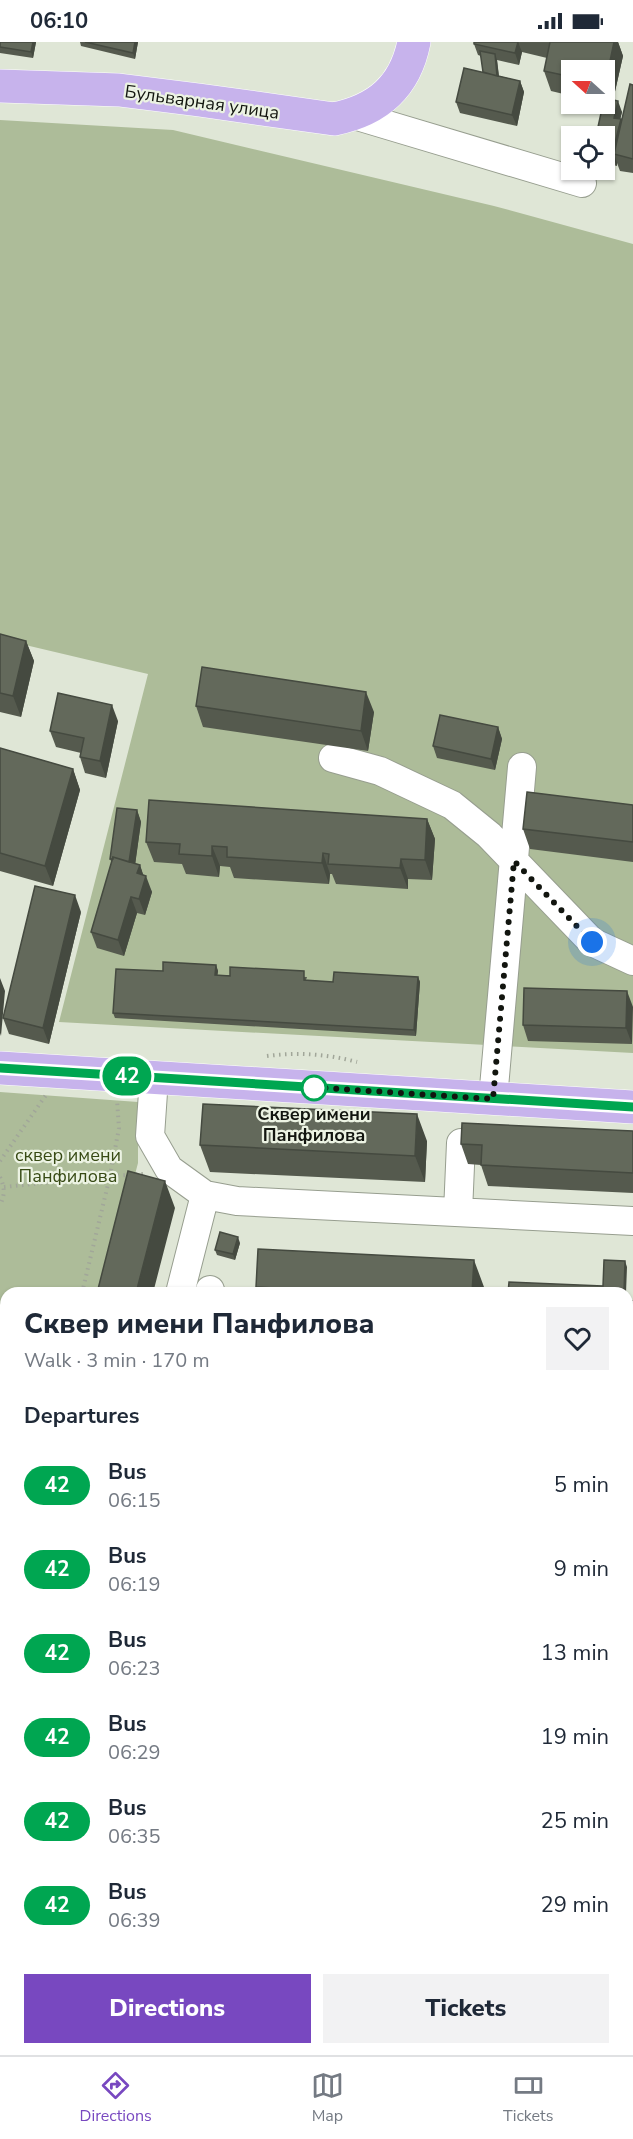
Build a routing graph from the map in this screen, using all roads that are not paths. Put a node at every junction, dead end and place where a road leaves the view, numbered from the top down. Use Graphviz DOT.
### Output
graph roads {
  1 [pos="414,42"];
  2 [pos="0,86"];
  3 [pos="354,115"];
  4 [pos="582,183"];
  5 [pos="333,758"];
  6 [pos="522,767"];
  7 [pos="514,861"];
  8 [pos="633,961"];
  9 [pos="0,1068"];
  10 [pos="154,1078"];
  11 [pos="493,1099"];
  12 [pos="633,1107"];
  13 [pos="461,1143"];
  14 [pos="205,1195"];
  15 [pos="458,1212"];
  16 [pos="633,1221"];
  17 [pos="182,1287"];
  1 -- 3 [label="main road, Бульварная улица"];
  2 -- 3 [label="main road, Бульварная улица"];
  3 -- 4 [label="street"];
  5 -- 7 [label="street"];
  6 -- 7 [label="street"];
  7 -- 8 [label="street"];
  7 -- 11 [label="street"];
  9 -- 10 [label="main road"];
  10 -- 11 [label="main road"];
  10 -- 14 [label="street"];
  11 -- 12 [label="main road"];
  13 -- 15 [label="street"];
  14 -- 15 [label="street"];
  14 -- 17 [label="street"];
  15 -- 16 [label="street"];
}
